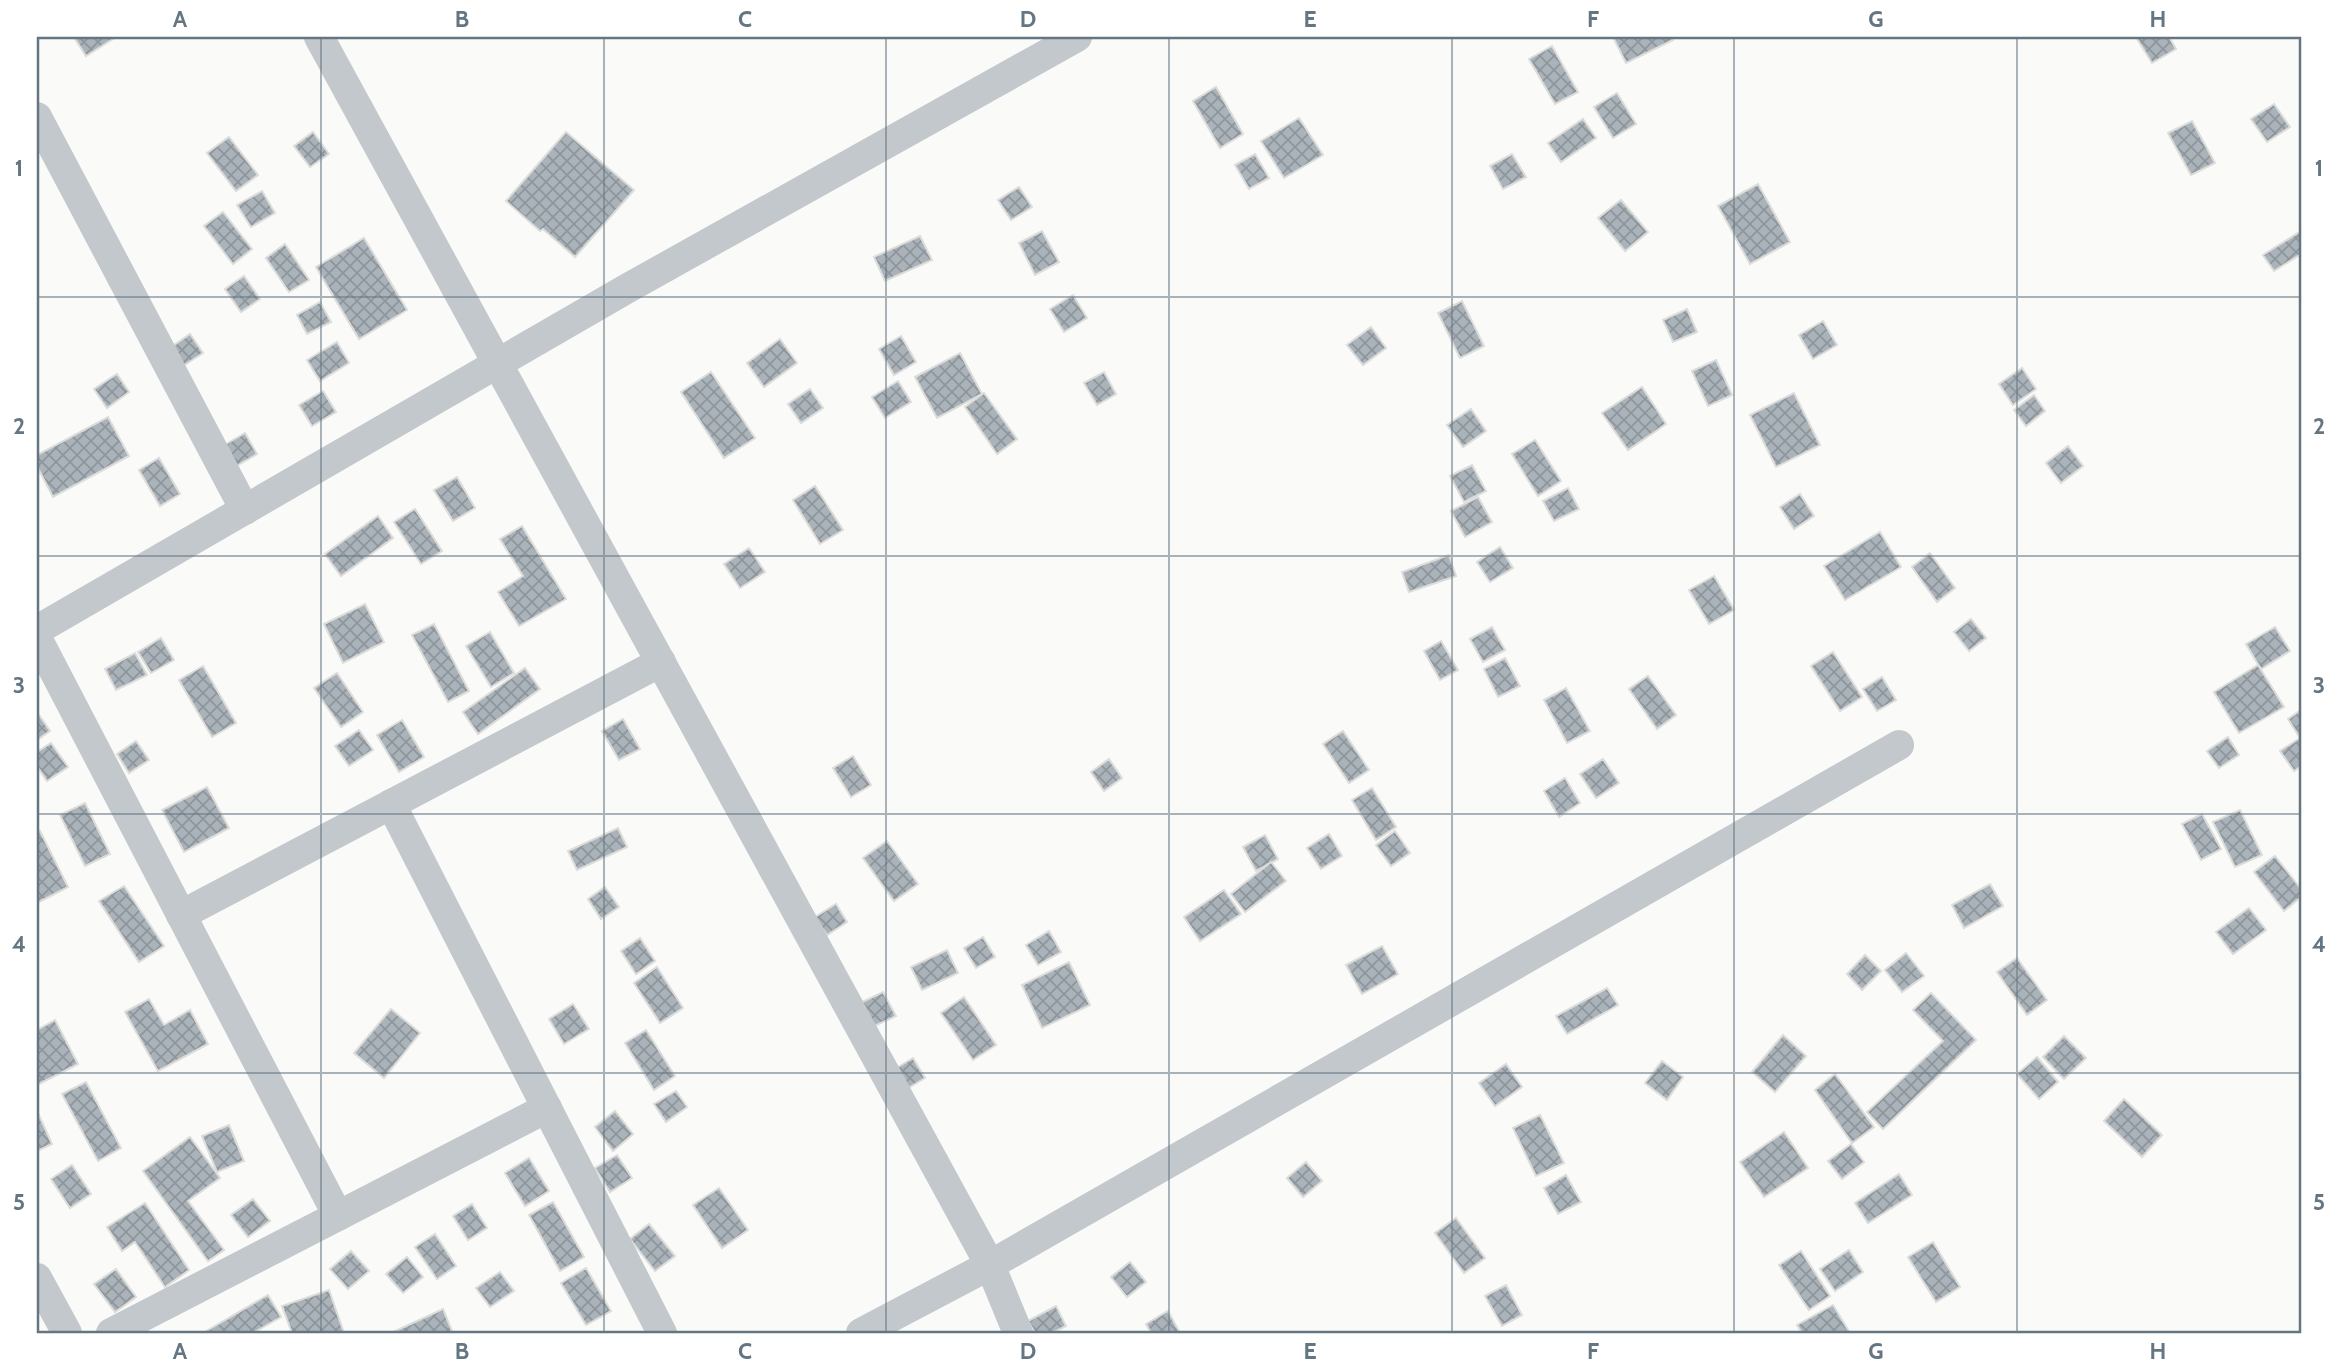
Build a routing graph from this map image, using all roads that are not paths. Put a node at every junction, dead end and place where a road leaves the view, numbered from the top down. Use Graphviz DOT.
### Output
graph roads {
  1 [pos="319,37"];
  2 [pos="1077,37"];
  3 [pos="37,117"];
  4 [pos="498,363"];
  5 [pos="246,510"];
  6 [pos="37,630"];
  7 [pos="37,638"];
  8 [pos="661,662"];
  9 [pos="1899,745"];
  10 [pos="391,804"];
  11 [pos="181,915"];
  12 [pos="547,1108"];
  13 [pos="338,1216"];
  14 [pos="990,1265"];
  15 [pos="37,1278"];
  16 [pos="67,1333"];
  17 [pos="111,1333"];
  18 [pos="662,1333"];
  19 [pos="861,1333"];
  20 [pos="1018,1333"];
  1 -- 4 [label="street"];
  2 -- 4 [label="street"];
  3 -- 5 [label="street"];
  4 -- 5 [label="street"];
  4 -- 8 [label="street"];
  5 -- 6 [label="street"];
  7 -- 11 [label="street"];
  8 -- 10 [label="street"];
  8 -- 14 [label="street"];
  9 -- 14 [label="street"];
  10 -- 11 [label="street"];
  10 -- 12 [label="street"];
  11 -- 13 [label="street"];
  12 -- 13 [label="street"];
  12 -- 18 [label="street"];
  13 -- 17 [label="street"];
  14 -- 19 [label="street"];
  14 -- 20 [label="street"];
  15 -- 16 [label="street"];
}
